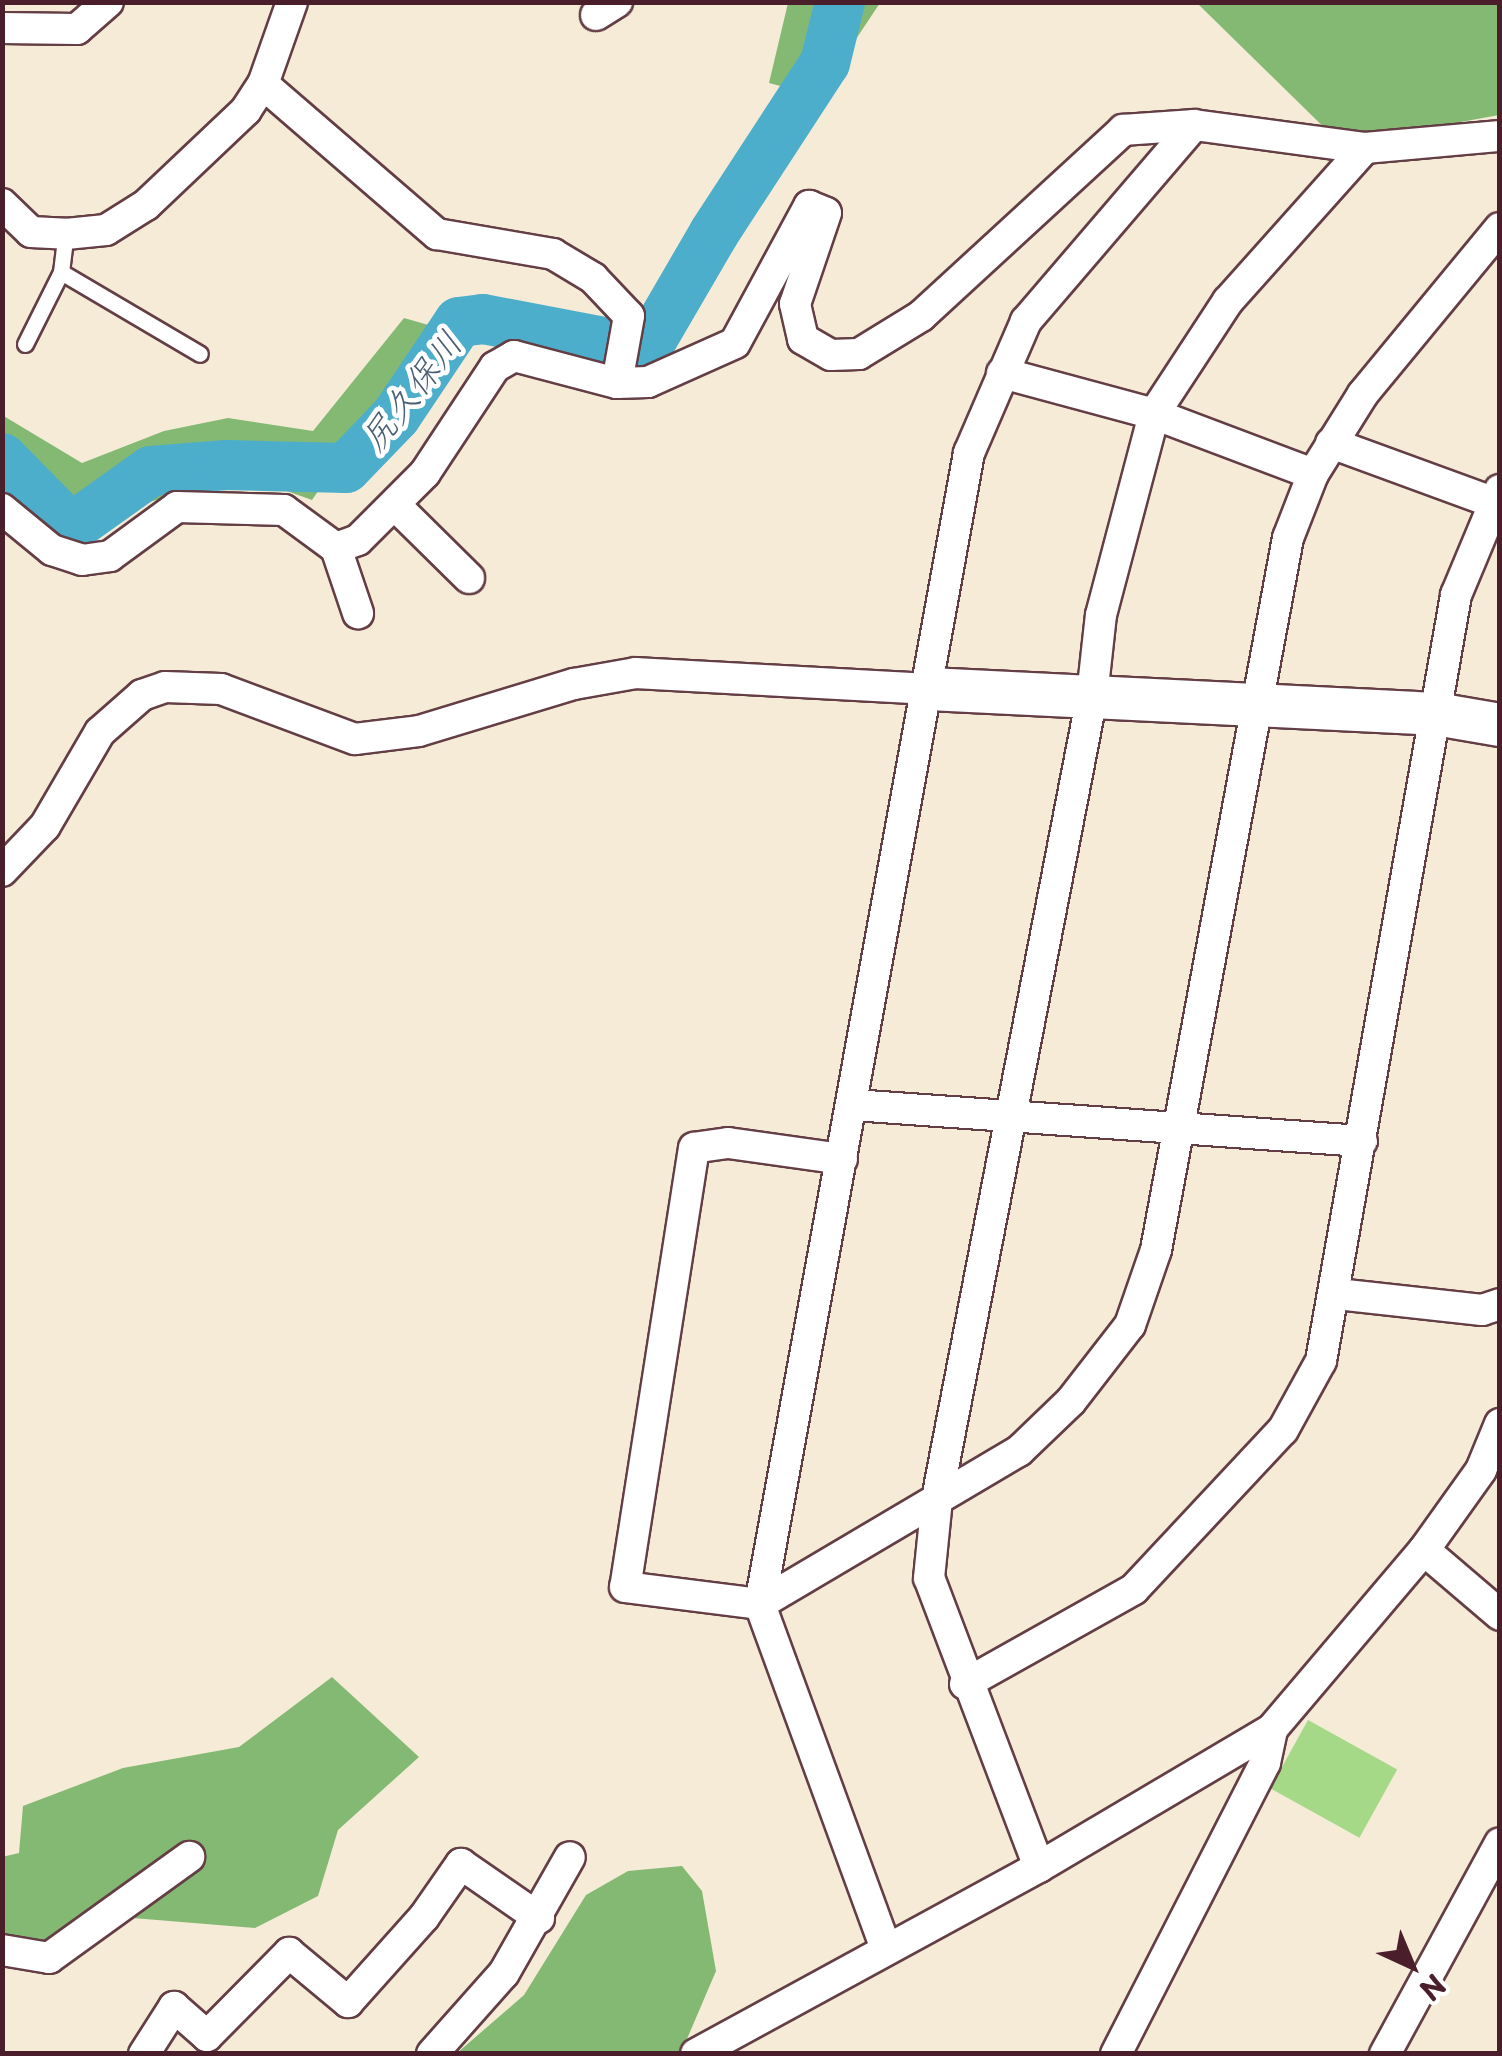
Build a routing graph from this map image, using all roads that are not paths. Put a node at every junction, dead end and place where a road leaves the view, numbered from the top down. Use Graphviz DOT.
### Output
graph roads {
  1 [pos="108,2"];
  2 [pos="292,2"];
  3 [pos="2,28"];
  4 [pos="263,84"];
  5 [pos="1194,125"];
  6 [pos="1500,136"];
  7 [pos="1364,148"];
  8 [pos="2,204"];
  9 [pos="1500,228"];
  10 [pos="66,234"];
  11 [pos="61,272"];
  12 [pos="24,344"];
  13 [pos="200,354"];
  14 [pos="621,362"];
  15 [pos="1002,373"];
  16 [pos="1154,414"];
  17 [pos="1331,443"];
  18 [pos="1312,474"];
  19 [pos="1497,499"];
  20 [pos="395,505"];
  21 [pos="2,509"];
  22 [pos="336,548"];
  23 [pos="469,578"];
  24 [pos="358,612"];
  25 [pos="929,689"];
  26 [pos="1092,696"];
  27 [pos="1252,706"];
  28 [pos="1436,714"];
  29 [pos="1500,726"];
  30 [pos="2,872"];
  31 [pos="853,1104"];
  32 [pos="1012,1115"];
  33 [pos="1180,1126"];
  34 [pos="1362,1141"];
  35 [pos="842,1159"];
  36 [pos="1337,1294"];
  37 [pos="1500,1304"];
  38 [pos="1500,1424"];
  39 [pos="938,1499"];
  40 [pos="1424,1550"];
  41 [pos="760,1604"];
  42 [pos="1500,1615"];
  43 [pos="964,1684"];
  44 [pos="1272,1729"];
  45 [pos="1500,1843"];
  46 [pos="189,1857"];
  47 [pos="570,1857"];
  48 [pos="1039,1867"];
  49 [pos="539,1918"];
  50 [pos="886,1946"];
  51 [pos="2,1950"];
  52 [pos="144,2054"];
  53 [pos="432,2054"];
  54 [pos="696,2054"];
  55 [pos="1116,2054"];
  56 [pos="1385,2054"];
  1 -- 3 [label="street"];
  2 -- 4 [label="street"];
  4 -- 10 [label="street"];
  4 -- 14 [label="street"];
  5 -- 7 [label="street"];
  5 -- 14 [label="street"];
  5 -- 15 [label="street"];
  6 -- 7 [label="street"];
  7 -- 16 [label="street"];
  8 -- 10 [label="street"];
  9 -- 17 [label="street"];
  10 -- 11 [label="lane"];
  11 -- 12 [label="lane"];
  11 -- 13 [label="lane"];
  14 -- 20 [label="street"];
  15 -- 16 [label="street"];
  15 -- 25 [label="street"];
  16 -- 18 [label="street"];
  16 -- 26 [label="street"];
  17 -- 18 [label="street"];
  17 -- 19 [label="street"];
  18 -- 27 [label="street"];
  19 -- 28 [label="street"];
  20 -- 22 [label="street"];
  20 -- 23 [label="street"];
  21 -- 22 [label="street"];
  22 -- 24 [label="street"];
  25 -- 26 [label="street"];
  25 -- 30 [label="street"];
  25 -- 31 [label="street"];
  26 -- 27 [label="street"];
  26 -- 32 [label="street"];
  27 -- 28 [label="street"];
  27 -- 33 [label="street"];
  28 -- 29 [label="street"];
  28 -- 34 [label="street"];
  31 -- 32 [label="street"];
  31 -- 35 [label="street"];
  32 -- 33 [label="street"];
  32 -- 39 [label="street"];
  33 -- 34 [label="street"];
  33 -- 39 [label="street"];
  34 -- 36 [label="street"];
  35 -- 41 [label="street"];
  35 -- 41 [label="street"];
  36 -- 37 [label="street"];
  36 -- 43 [label="street"];
  38 -- 40 [label="street"];
  39 -- 41 [label="street"];
  39 -- 43 [label="street"];
  40 -- 42 [label="street"];
  40 -- 44 [label="street"];
  41 -- 50 [label="street"];
  43 -- 48 [label="street"];
  44 -- 48 [label="street"];
  44 -- 55 [label="street"];
  45 -- 56 [label="street"];
  46 -- 51 [label="street"];
  47 -- 49 [label="street"];
  48 -- 50 [label="street"];
  49 -- 52 [label="street"];
  49 -- 53 [label="street"];
  50 -- 54 [label="street"];
}
